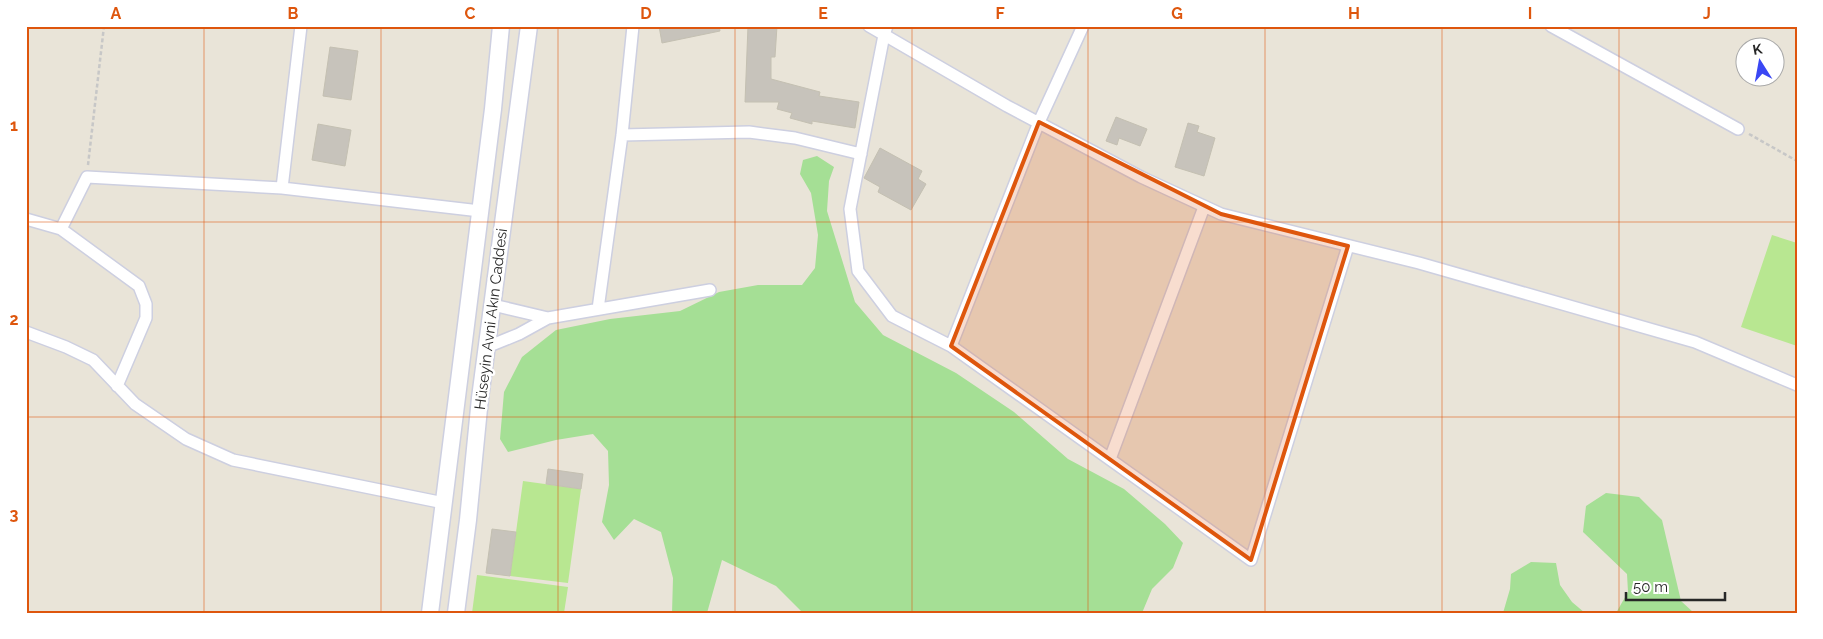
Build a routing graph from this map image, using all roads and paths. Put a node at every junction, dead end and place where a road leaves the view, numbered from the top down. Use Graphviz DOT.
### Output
graph roads {
  1 [pos="104,26"];
  2 [pos="301,26"];
  3 [pos="501,26"];
  4 [pos="529,26"];
  5 [pos="633,26"];
  6 [pos="870,26"];
  7 [pos="1083,26"];
  8 [pos="1550,26"];
  9 [pos="886,30"];
  10 [pos="1039,122"];
  11 [pos="1738,129"];
  12 [pos="622,135"];
  13 [pos="861,154"];
  14 [pos="1797,160"];
  15 [pos="87,177"];
  16 [pos="282,188"];
  17 [pos="1204,207"];
  18 [pos="480,210"];
  19 [pos="26,219"];
  20 [pos="61,229"];
  21 [pos="1348,246"];
  22 [pos="710,290"];
  23 [pos="493,305"];
  24 [pos="598,309"];
  25 [pos="548,318"];
  26 [pos="26,332"];
  27 [pos="951,346"];
  28 [pos="487,347"];
  29 [pos="1797,385"];
  30 [pos="117,386"];
  31 [pos="1110,459"];
  32 [pos="444,503"];
  33 [pos="430,613"];
  34 [pos="456,613"];
  1 -- 15 [label="path"];
  2 -- 16 [label="street"];
  3 -- 18 [label="main road, Hüseyin Avni Akın Caddesi"];
  4 -- 23 [label="main road, Hüseyin Avni Akın Caddesi"];
  5 -- 12 [label="street"];
  6 -- 9 [label="street"];
  7 -- 10 [label="street"];
  8 -- 11 [label="street"];
  9 -- 10 [label="street"];
  9 -- 13 [label="street"];
  10 -- 17 [label="street"];
  10 -- 27 [label="street"];
  11 -- 14 [label="path"];
  12 -- 13 [label="street"];
  12 -- 24 [label="street"];
  13 -- 27 [label="street"];
  15 -- 16 [label="street"];
  15 -- 20 [label="street"];
  16 -- 18 [label="street"];
  17 -- 21 [label="street"];
  17 -- 31 [label="street"];
  18 -- 32 [label="main road, Hüseyin Avni Akın Caddesi"];
  19 -- 20 [label="street"];
  20 -- 30 [label="street"];
  21 -- 29 [label="street"];
  21 -- 31 [label="street"];
  22 -- 24 [label="street"];
  23 -- 25 [label="street"];
  23 -- 28 [label="main road, Hüseyin Avni Akın Caddesi"];
  24 -- 25 [label="street"];
  25 -- 28 [label="street"];
  26 -- 30 [label="street"];
  27 -- 31 [label="street"];
  28 -- 34 [label="main road, Hüseyin Avni Akın Caddesi"];
  30 -- 32 [label="street"];
  32 -- 33 [label="main road, Hüseyin Avni Akın Caddesi"];
}
